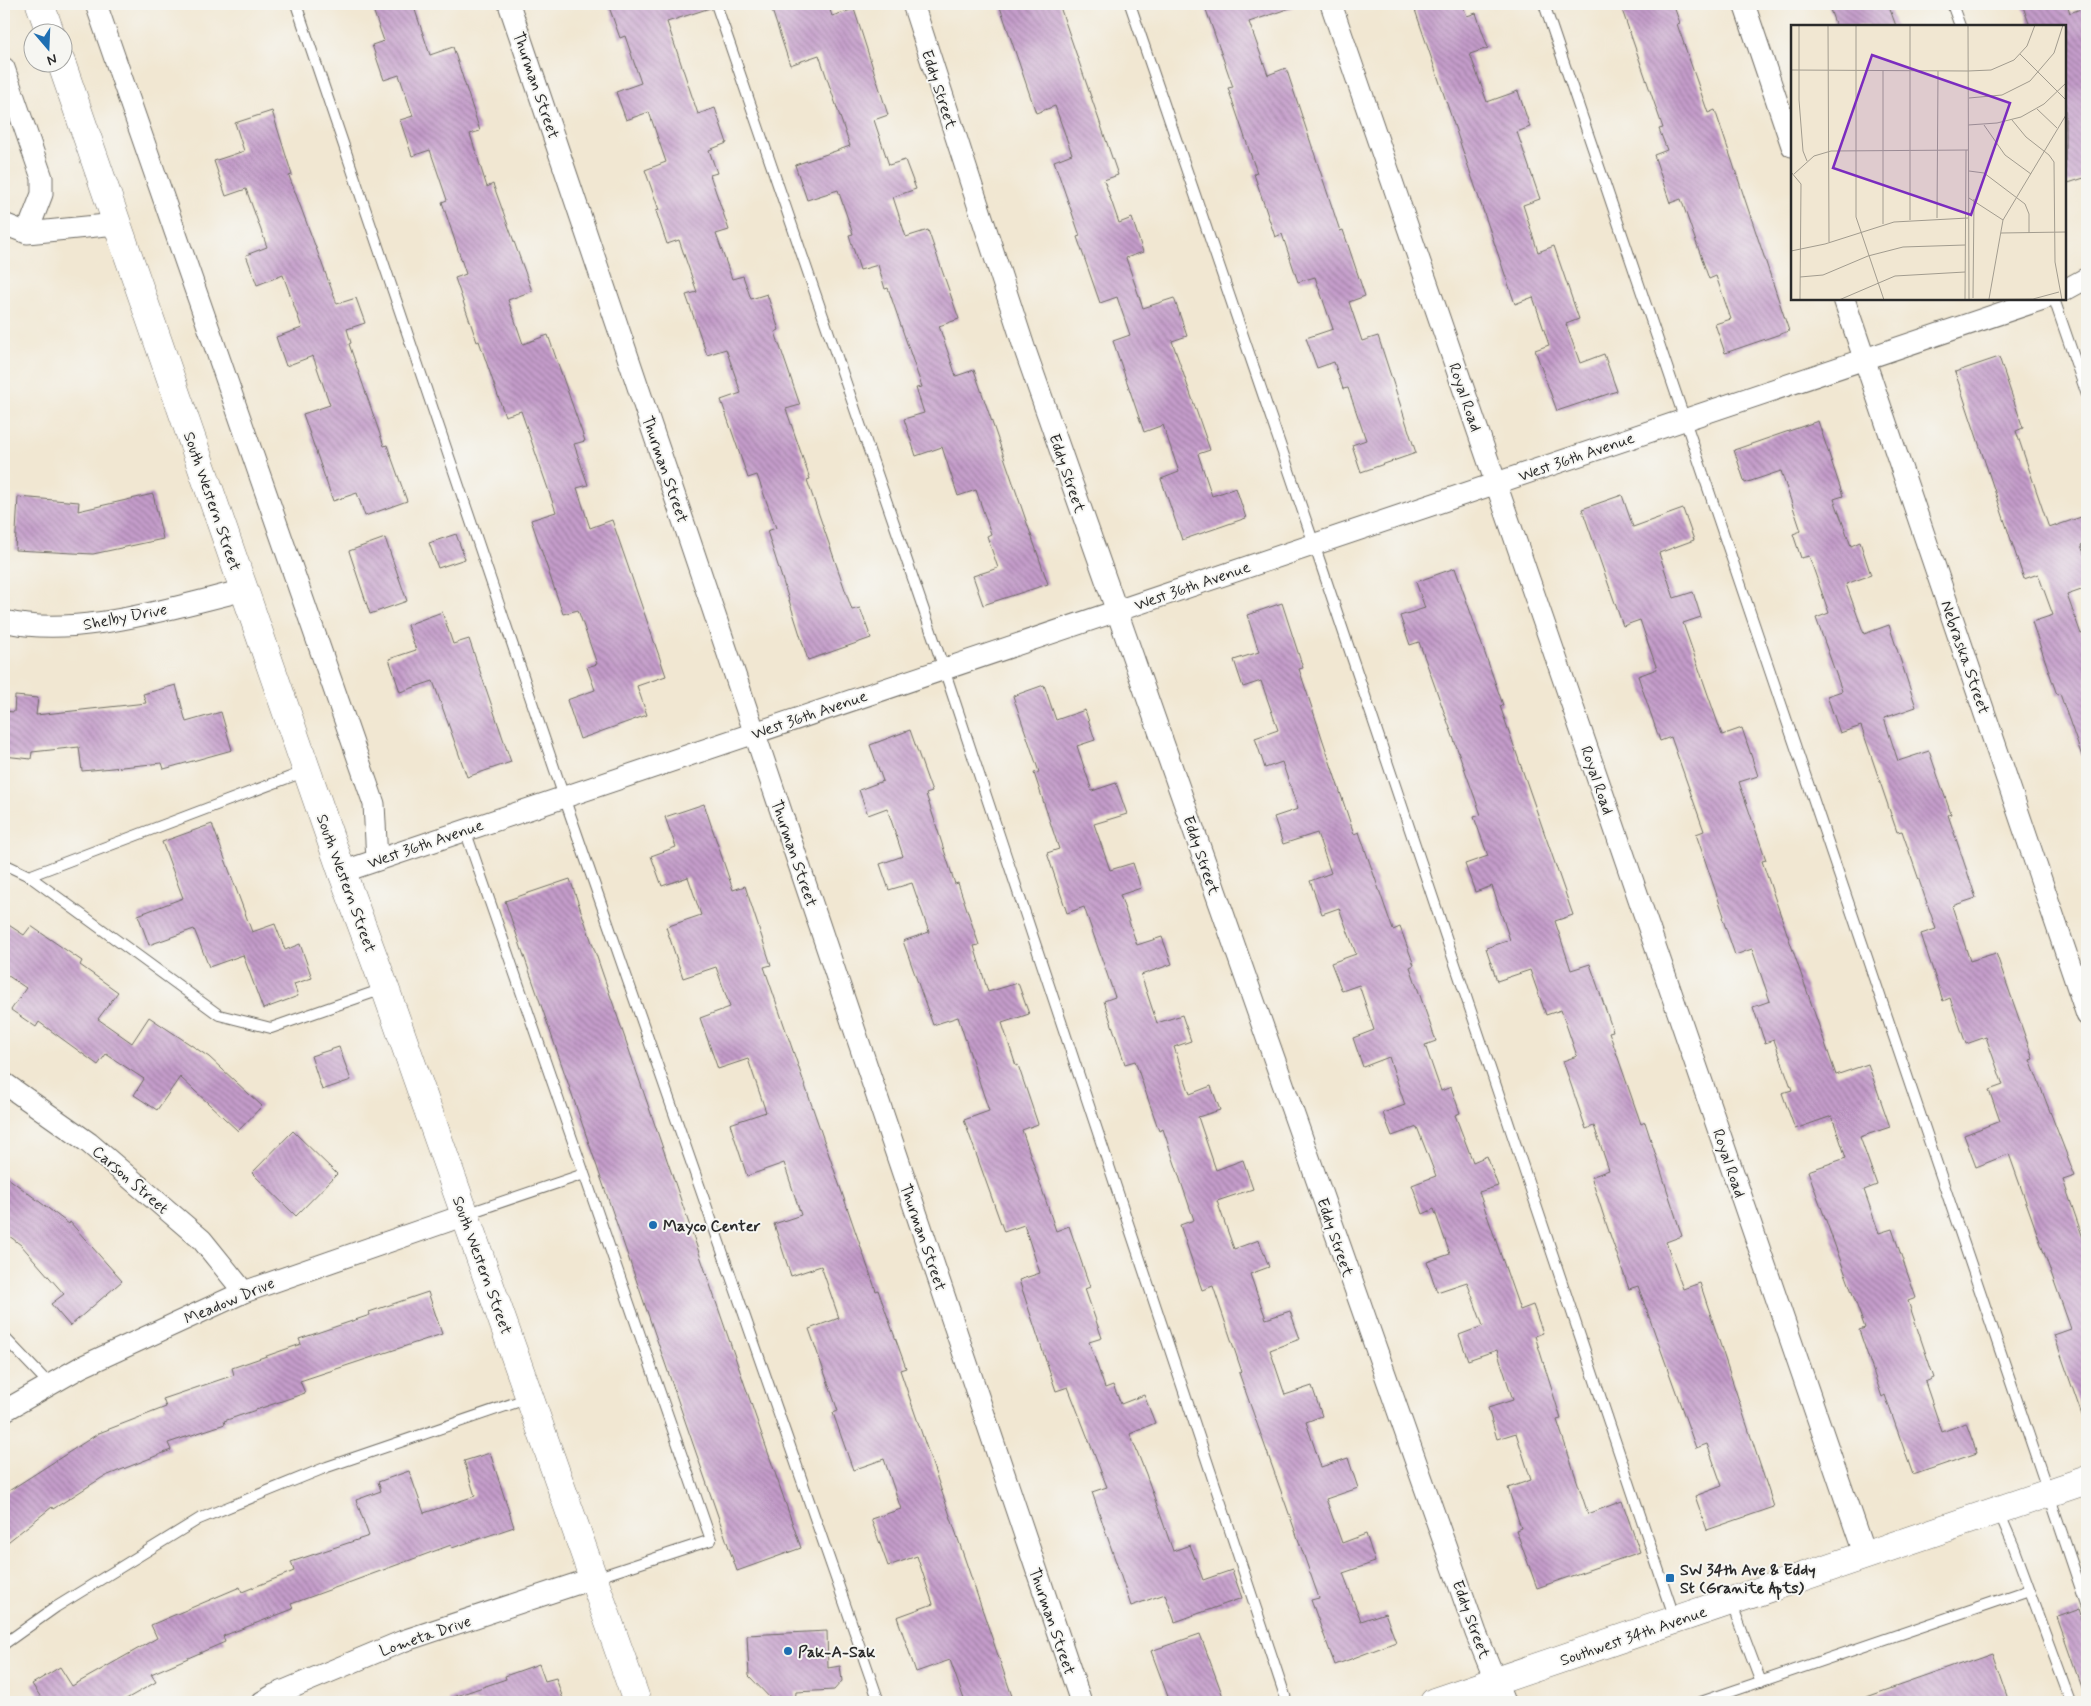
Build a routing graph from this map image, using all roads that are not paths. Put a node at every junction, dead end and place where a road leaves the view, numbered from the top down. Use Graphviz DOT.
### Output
graph roads {
  1 [pos="40,4"];
  2 [pos="96,4"];
  3 [pos="296,4"];
  4 [pos="509,4"];
  5 [pos="716,4"];
  6 [pos="912,4"];
  7 [pos="1130,4"];
  8 [pos="1331,4"];
  9 [pos="1544,4"];
  10 [pos="1744,4"];
  11 [pos="1952,4"];
  12 [pos="46,22"];
  13 [pos="1960,25"];
  14 [pos="4,68"];
  15 [pos="63,72"];
  16 [pos="1791,143"];
  17 [pos="4,224"];
  18 [pos="116,224"];
  19 [pos="27,233"];
  20 [pos="2087,278"];
  21 [pos="2066,289"];
  22 [pos="1844,300"];
  23 [pos="2040,300"];
  24 [pos="2054,300"];
  25 [pos="1864,359"];
  26 [pos="2087,395"];
  27 [pos="1685,420"];
  28 [pos="1496,483"];
  29 [pos="1314,544"];
  30 [pos="244,590"];
  31 [pos="1116,611"];
  32 [pos="4,621"];
  33 [pos="944,669"];
  34 [pos="754,732"];
  35 [pos="307,771"];
  36 [pos="564,797"];
  37 [pos="464,830"];
  38 [pos="377,860"];
  39 [pos="4,864"];
  40 [pos="342,872"];
  41 [pos="29,876"];
  42 [pos="385,988"];
  43 [pos="2087,1015"];
  44 [pos="4,1083"];
  45 [pos="584,1174"];
  46 [pos="465,1214"];
  47 [pos="244,1292"];
  48 [pos="4,1337"];
  49 [pos="50,1385"];
  50 [pos="530,1398"];
  51 [pos="4,1411"];
  52 [pos="2087,1480"];
  53 [pos="2048,1493"];
  54 [pos="1999,1511"];
  55 [pos="1865,1556"];
  56 [pos="594,1578"];
  57 [pos="2029,1590"];
  58 [pos="1730,1601"];
  59 [pos="2087,1607"];
  60 [pos="1675,1620"];
  61 [pos="4,1644"];
  62 [pos="1761,1682"];
  63 [pos="1500,1692"];
  64 [pos="262,1702"];
  65 [pos="638,1702"];
  66 [pos="879,1702"];
  67 [pos="1081,1702"];
  68 [pos="1287,1702"];
  69 [pos="1434,1702"];
  70 [pos="1701,1702"];
  71 [pos="2071,1702"];
  1 -- 12 [label="main road"];
  2 -- 38 [label="street"];
  3 -- 36 [label="lane"];
  4 -- 34 [label="street, Thurman Street"];
  5 -- 33 [label="lane"];
  6 -- 31 [label="street, Eddy Street"];
  7 -- 29 [label="lane"];
  8 -- 28 [label="street, Royal Road"];
  9 -- 27 [label="lane"];
  10 -- 16 [label="street"];
  11 -- 13 [label="lane"];
  14 -- 19 [label="street"];
  15 -- 18 [label="main road, South Western Street"];
  17 -- 19 [label="street"];
  18 -- 19 [label="street"];
  18 -- 30 [label="main road, South Western Street"];
  20 -- 21 [label="street"];
  22 -- 25 [label="street, Nebraska Street"];
  23 -- 25 [label="street, West 36th Avenue"];
  24 -- 26 [label="lane"];
  25 -- 27 [label="street, West 36th Avenue"];
  25 -- 43 [label="street, Nebraska Street"];
  27 -- 28 [label="street, West 36th Avenue"];
  27 -- 53 [label="lane"];
  28 -- 29 [label="street, West 36th Avenue"];
  28 -- 55 [label="street, Royal Road"];
  29 -- 31 [label="street, West 36th Avenue"];
  29 -- 60 [label="lane"];
  30 -- 32 [label="street, Shelby Drive"];
  30 -- 35 [label="main road, South Western Street"];
  31 -- 33 [label="street, West 36th Avenue"];
  31 -- 63 [label="street, Eddy Street"];
  33 -- 34 [label="street, West 36th Avenue"];
  33 -- 68 [label="lane"];
  34 -- 36 [label="street, West 36th Avenue"];
  34 -- 67 [label="street, Thurman Street"];
  35 -- 40 [label="main road, South Western Street"];
  35 -- 41 [label="lane"];
  36 -- 37 [label="street, West 36th Avenue"];
  36 -- 66 [label="lane"];
  37 -- 38 [label="street, West 36th Avenue"];
  37 -- 45 [label="lane"];
  38 -- 40 [label="street, West 36th Avenue"];
  39 -- 41 [label="lane"];
  40 -- 42 [label="main road, South Western Street"];
  41 -- 42 [label="lane"];
  42 -- 46 [label="main road, South Western Street"];
  44 -- 47 [label="street, Carson Street"];
  45 -- 46 [label="lane"];
  45 -- 56 [label="lane"];
  46 -- 47 [label="street, Meadow Drive"];
  46 -- 50 [label="main road, South Western Street"];
  47 -- 49 [label="street, Meadow Drive"];
  48 -- 49 [label="lane"];
  49 -- 51 [label="street, Meadow Drive"];
  50 -- 56 [label="main road, South Western Street"];
  50 -- 61 [label="lane"];
  52 -- 53 [label="main road, Southwest 34th Avenue"];
  53 -- 54 [label="main road, Southwest 34th Avenue"];
  53 -- 59 [label="lane"];
  54 -- 55 [label="main road, Southwest 34th Avenue"];
  54 -- 57 [label="lane"];
  55 -- 58 [label="main road, Southwest 34th Avenue"];
  56 -- 64 [label="street, Lometa Drive"];
  56 -- 65 [label="main road, South Western Street"];
  57 -- 62 [label="lane"];
  57 -- 71 [label="lane"];
  58 -- 60 [label="main road, Southwest 34th Avenue"];
  58 -- 62 [label="lane"];
  60 -- 63 [label="main road, Southwest 34th Avenue"];
  62 -- 70 [label="lane"];
  63 -- 69 [label="main road, Southwest 34th Avenue"];
}
